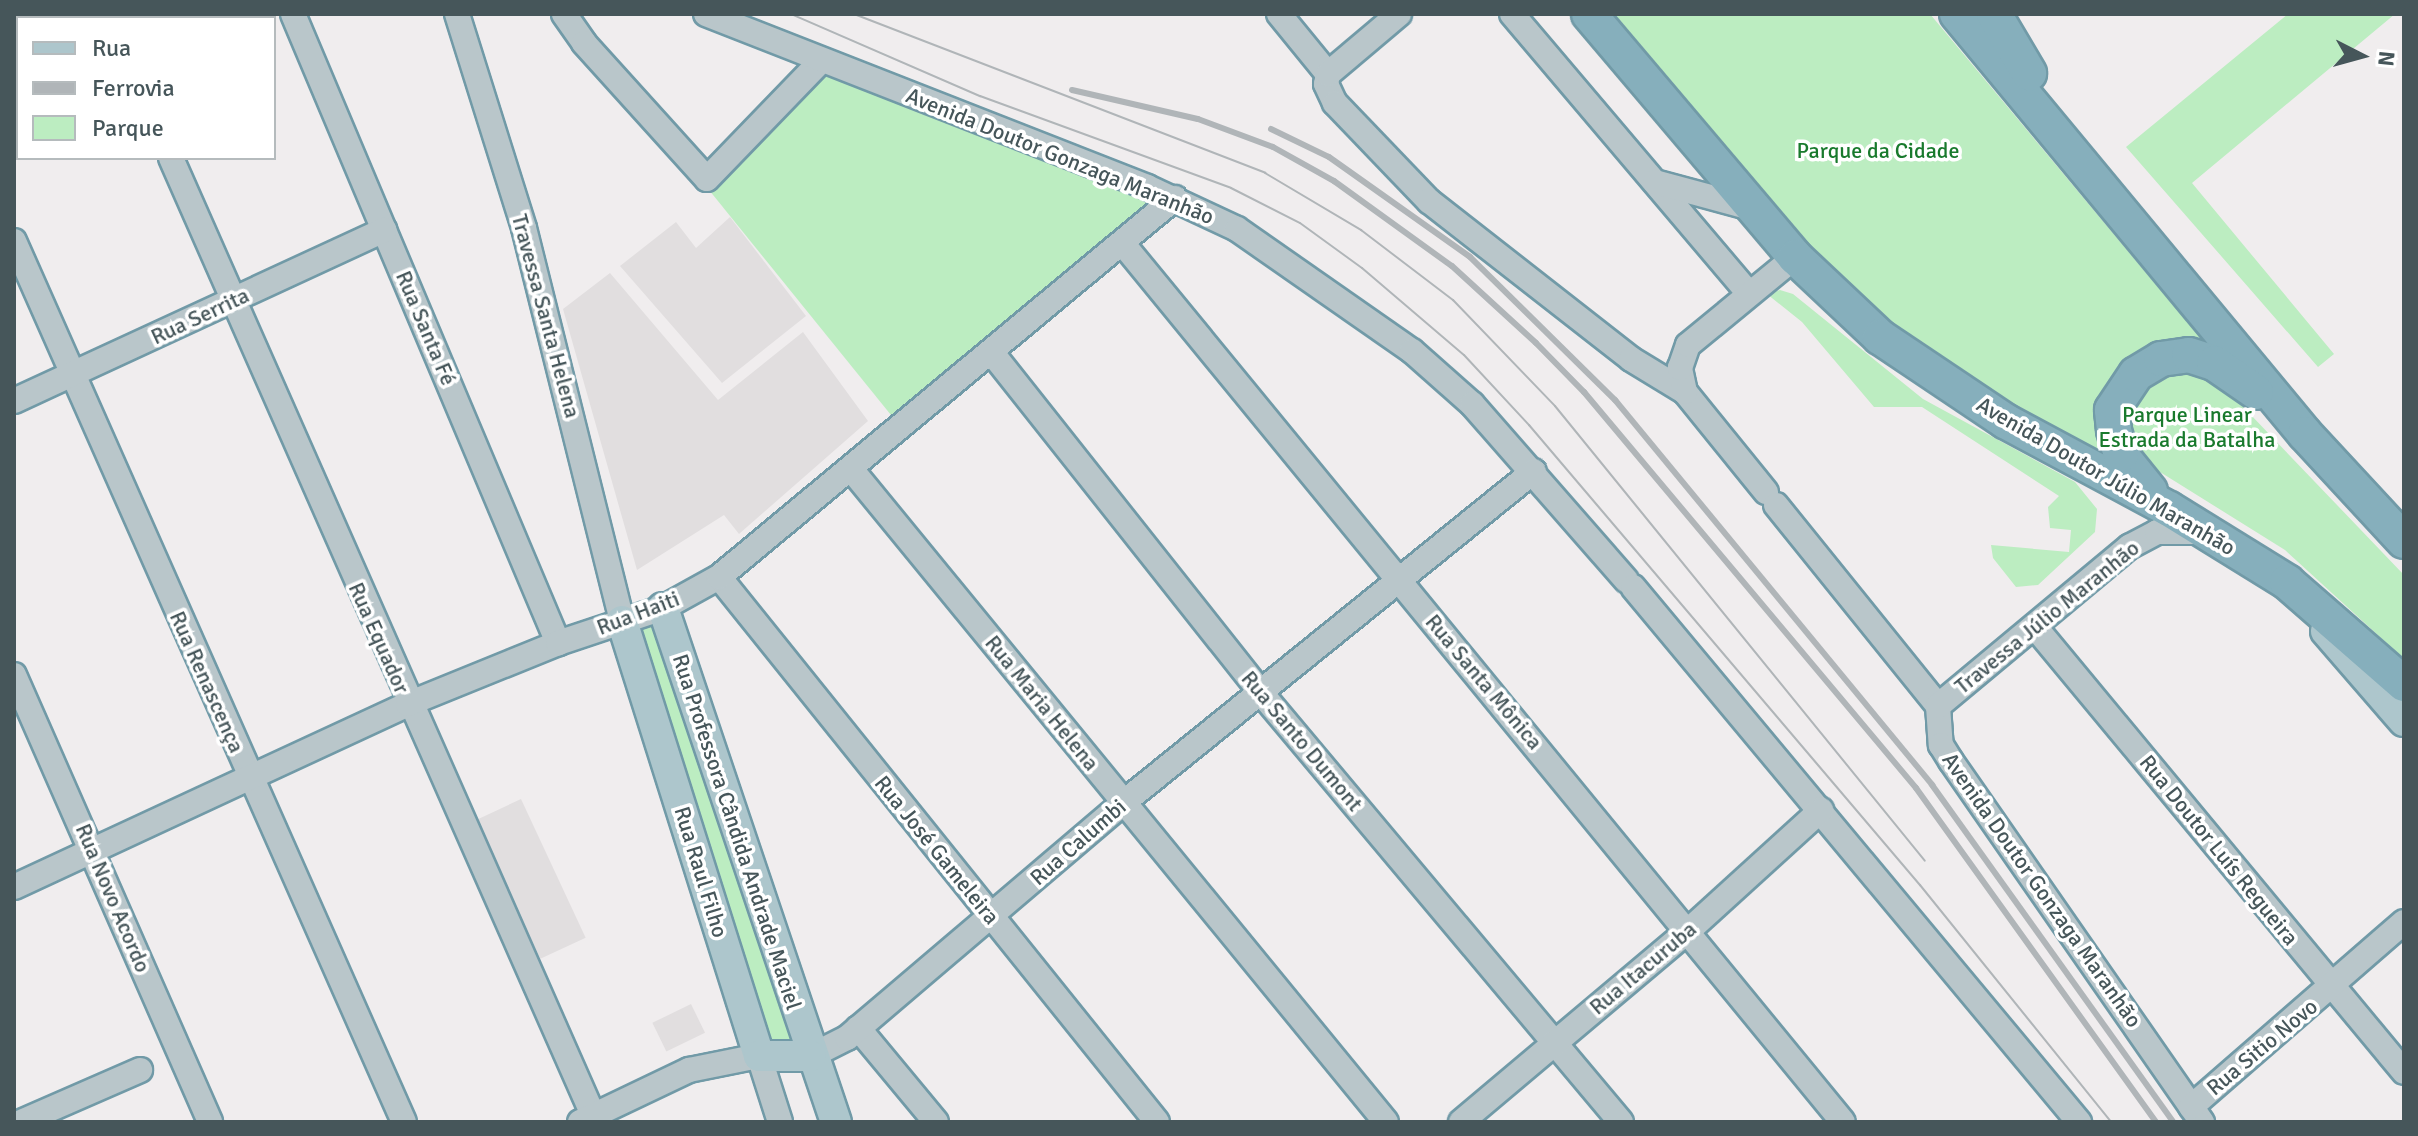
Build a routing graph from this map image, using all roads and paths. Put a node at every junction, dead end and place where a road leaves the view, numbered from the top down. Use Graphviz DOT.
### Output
graph roads {
  1 [pos="293,14"];
  2 [pos="457,14"];
  3 [pos="564,14"];
  4 [pos="706,14"];
  5 [pos="1279,14"];
  6 [pos="1399,14"];
  7 [pos="1512,14"];
  8 [pos="1589,14"];
  9 [pos="1957,14"];
  10 [pos="1994,14"];
  11 [pos="821,61"];
  12 [pos="1328,74"];
  13 [pos="2078,156"];
  14 [pos="172,160"];
  15 [pos="1655,182"];
  16 [pos="1175,198"];
  17 [pos="1755,209"];
  18 [pos="384,230"];
  19 [pos="14,241"];
  20 [pos="1123,244"];
  21 [pos="1795,257"];
  22 [pos="1749,293"];
  23 [pos="231,302"];
  24 [pos="992,353"];
  25 [pos="73,376"];
  26 [pos="1685,392"];
  27 [pos="14,401"];
  28 [pos="2305,434"];
  29 [pos="851,469"];
  30 [pos="1534,471"];
  31 [pos="2169,509"];
  32 [pos="2207,532"];
  33 [pos="2404,541"];
  34 [pos="719,577"];
  35 [pos="1400,581"];
  36 [pos="2287,582"];
  37 [pos="663,608"];
  38 [pos="622,621"];
  39 [pos="2035,627"];
  40 [pos="558,643"];
  41 [pos="14,675"];
  42 [pos="2404,684"];
  43 [pos="1261,693"];
  44 [pos="408,704"];
  45 [pos="1938,706"];
  46 [pos="2404,721"];
  47 [pos="250,780"];
  48 [pos="1123,803"];
  49 [pos="1821,810"];
  50 [pos="95,854"];
  51 [pos="14,887"];
  52 [pos="990,918"];
  53 [pos="2404,922"];
  54 [pos="1688,931"];
  55 [pos="2332,987"];
  56 [pos="858,1028"];
  57 [pos="1555,1043"];
  58 [pos="759,1056"];
  59 [pos="811,1056"];
  60 [pos="140,1070"];
  61 [pos="2404,1072"];
  62 [pos="2197,1115"];
  63 [pos="586,1118"];
  64 [pos="21,1122"];
  65 [pos="210,1122"];
  66 [pos="404,1122"];
  67 [pos="780,1122"];
  68 [pos="836,1122"];
  69 [pos="936,1122"];
  70 [pos="1157,1122"];
  71 [pos="1386,1122"];
  72 [pos="1461,1122"];
  73 [pos="1621,1122"];
  74 [pos="1843,1122"];
  75 [pos="2079,1122"];
  1 -- 18 [label="street, Rua Santa Fé"];
  2 -- 38 [label="street, Travessa Santa Helena"];
  3 -- 11 [label="street"];
  4 -- 11 [label="street, Avenida Doutor Gonzaga Maranhão"];
  5 -- 12 [label="street"];
  6 -- 12 [label="street"];
  7 -- 15 [label="street"];
  8 -- 17 [label="highway, Avenida Doutor Júlio Maranhão"];
  9 -- 13 [label="highway"];
  10 -- 13 [label="highway"];
  11 -- 16 [label="street, Avenida Doutor Gonzaga Maranhão"];
  12 -- 26 [label="street"];
  13 -- 28 [label="highway"];
  14 -- 23 [label="street, Rua Equador"];
  15 -- 17 [label="street"];
  15 -- 22 [label="street"];
  16 -- 20 [label="street, Rua Haiti"];
  16 -- 30 [label="street, Avenida Doutor Gonzaga Maranhão"];
  17 -- 21 [label="highway, Avenida Doutor Júlio Maranhão"];
  18 -- 23 [label="street, Rua Serrita"];
  18 -- 40 [label="street, Rua Santa Fé"];
  19 -- 25 [label="street, Rua Renascença"];
  20 -- 24 [label="street, Rua Haiti"];
  20 -- 35 [label="street, Rua Santa Mônica"];
  21 -- 22 [label="street"];
  21 -- 31 [label="highway, Avenida Doutor Júlio Maranhão"];
  22 -- 26 [label="street"];
  23 -- 25 [label="street, Rua Serrita"];
  23 -- 44 [label="street, Rua Equador"];
  24 -- 29 [label="street, Rua Haiti"];
  24 -- 43 [label="street, Rua Santo Dumont"];
  25 -- 27 [label="street, Rua Serrita"];
  25 -- 47 [label="street, Rua Renascença"];
  26 -- 45 [label="street"];
  28 -- 31 [label="highway"];
  28 -- 33 [label="highway"];
  29 -- 34 [label="street, Rua Haiti"];
  29 -- 48 [label="street, Rua Maria Helena"];
  30 -- 35 [label="street, Rua Calumbi"];
  30 -- 49 [label="street, Avenida Doutor Gonzaga Maranhão"];
  31 -- 32 [label="highway, Avenida Doutor Júlio Maranhão"];
  32 -- 36 [label="highway, Avenida Doutor Júlio Maranhão"];
  32 -- 39 [label="street, Travessa Júlio Maranhão"];
  34 -- 37 [label="street, Rua Haiti"];
  34 -- 52 [label="street, Rua José Gameleira"];
  35 -- 43 [label="street, Rua Calumbi"];
  35 -- 54 [label="street, Rua Santa Mônica"];
  36 -- 42 [label="highway, Avenida Doutor Júlio Maranhão"];
  36 -- 46 [label="main road"];
  37 -- 38 [label="street, Rua Haiti"];
  37 -- 59 [label="main road, Rua Professora Cândida Andrade Maciel"];
  38 -- 40 [label="street, Rua Haiti"];
  38 -- 58 [label="main road, Rua Raul Filho"];
  39 -- 45 [label="street, Travessa Júlio Maranhão"];
  39 -- 55 [label="street, Rua Doutor Luís Regueira"];
  40 -- 44 [label="street, Rua Haiti"];
  41 -- 50 [label="street, Rua Novo Acordo"];
  43 -- 48 [label="street, Rua Calumbi"];
  43 -- 57 [label="street, Rua Santo Dumont"];
  44 -- 47 [label="street, Rua Haiti"];
  44 -- 63 [label="street, Rua Equador"];
  45 -- 62 [label="street, Avenida Doutor Gonzaga Maranhão"];
  47 -- 50 [label="street, Rua Haiti"];
  47 -- 66 [label="street, Rua Renascença"];
  48 -- 52 [label="street, Rua Calumbi"];
  48 -- 71 [label="street, Rua Maria Helena"];
  49 -- 54 [label="street, Rua Itacuruba"];
  49 -- 75 [label="street, Avenida Doutor Gonzaga Maranhão"];
  50 -- 51 [label="street, Rua Haiti"];
  50 -- 65 [label="street, Rua Novo Acordo"];
  52 -- 56 [label="street, Rua Calumbi"];
  52 -- 70 [label="street, Rua José Gameleira"];
  53 -- 55 [label="street, Rua Sitio Novo"];
  54 -- 57 [label="street, Rua Itacuruba"];
  54 -- 74 [label="street, Rua Santa Mônica"];
  55 -- 61 [label="street, Rua Doutor Luís Regueira"];
  55 -- 62 [label="street, Rua Sitio Novo"];
  56 -- 59 [label="street, Rua Calumbi"];
  56 -- 69 [label="street"];
  57 -- 72 [label="street, Rua Itacuruba"];
  57 -- 73 [label="street, Rua Santo Dumont"];
  58 -- 59 [label="main road"];
  58 -- 63 [label="street"];
  58 -- 67 [label="street, Rua Raul Filho"];
  59 -- 68 [label="main road, Rua Professora Cândida Andrade Maciel"];
  60 -- 64 [label="street"];
}
